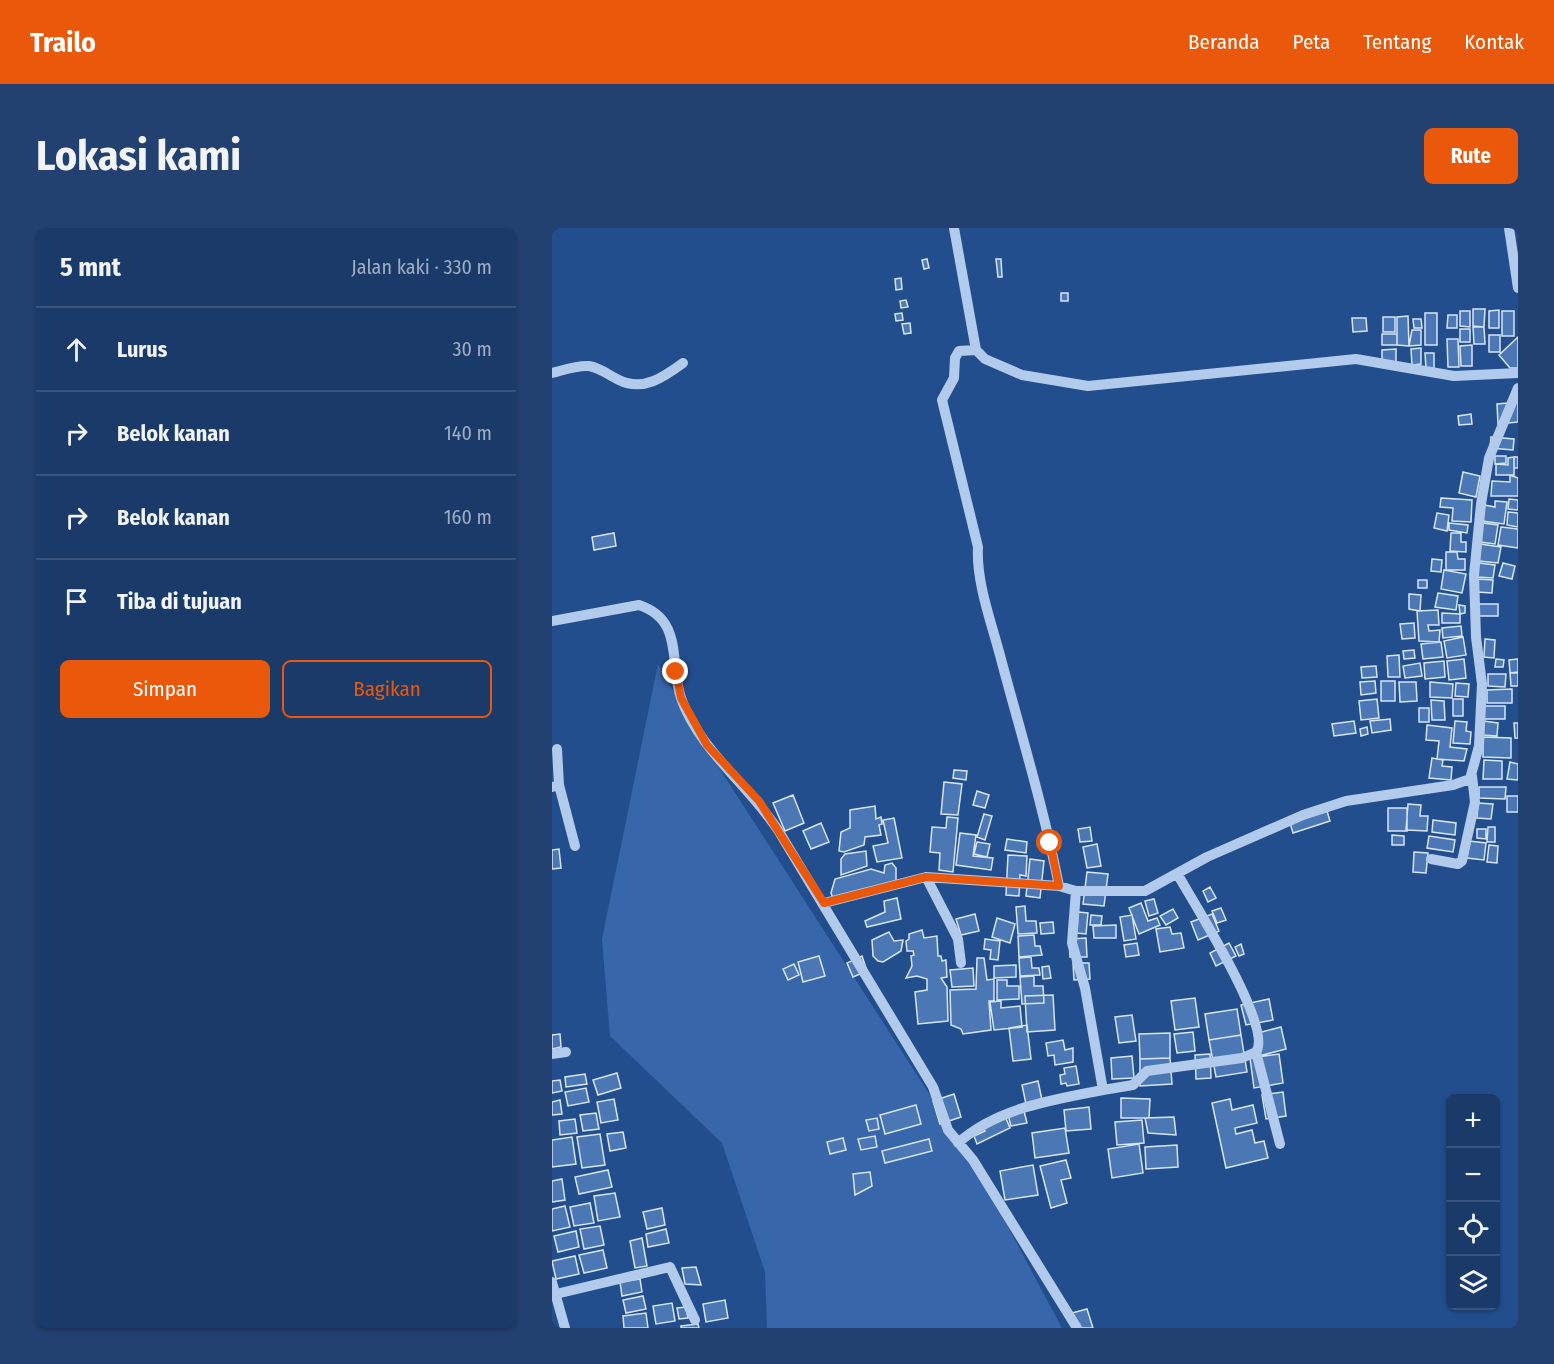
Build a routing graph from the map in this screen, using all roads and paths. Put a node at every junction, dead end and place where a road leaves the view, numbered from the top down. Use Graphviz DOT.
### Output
graph roads {
  1 [pos="954,228"];
  2 [pos="1509,228"];
  3 [pos="1518,288"];
  4 [pos="975,350"];
  5 [pos="683,363"];
  6 [pos="552,373"];
  7 [pos="1518,373"];
  8 [pos="1518,388"];
  9 [pos="552,621"];
  10 [pos="557,748"];
  11 [pos="1472,776"];
  12 [pos="556,786"];
  13 [pos="575,846"];
  14 [pos="1431,859"];
  15 [pos="1178,874"];
  16 [pos="926,877"];
  17 [pos="1059,886"];
  18 [pos="1076,891"];
  19 [pos="824,903"];
  20 [pos="961,963"];
  21 [pos="566,1052"];
  22 [pos="1256,1052"];
  23 [pos="552,1054"];
  24 [pos="1103,1090"];
  25 [pos="958,1143"];
  26 [pos="1280,1144"];
  27 [pos="552,1282"];
  28 [pos="556,1293"];
  29 [pos="695,1320"];
  30 [pos="565,1328"];
  31 [pos="1077,1328"];
  1 -- 4 [label="street"];
  2 -- 3 [label="street"];
  4 -- 7 [label="street"];
  4 -- 17 [label="street"];
  5 -- 6 [label="street"];
  8 -- 11 [label="street"];
  9 -- 19 [label="street"];
  10 -- 12 [label="street"];
  11 -- 14 [label="street"];
  11 -- 15 [label="street"];
  12 -- 13 [label="street"];
  15 -- 18 [label="street"];
  15 -- 22 [label="street"];
  16 -- 17 [label="street"];
  16 -- 19 [label="street"];
  16 -- 20 [label="street"];
  17 -- 18 [label="street"];
  18 -- 24 [label="street"];
  19 -- 25 [label="street"];
  21 -- 23 [label="street"];
  22 -- 24 [label="street"];
  22 -- 26 [label="street"];
  24 -- 25 [label="street"];
  25 -- 31 [label="street"];
  27 -- 28 [label="street"];
  28 -- 29 [label="street"];
  28 -- 30 [label="street"];
}
